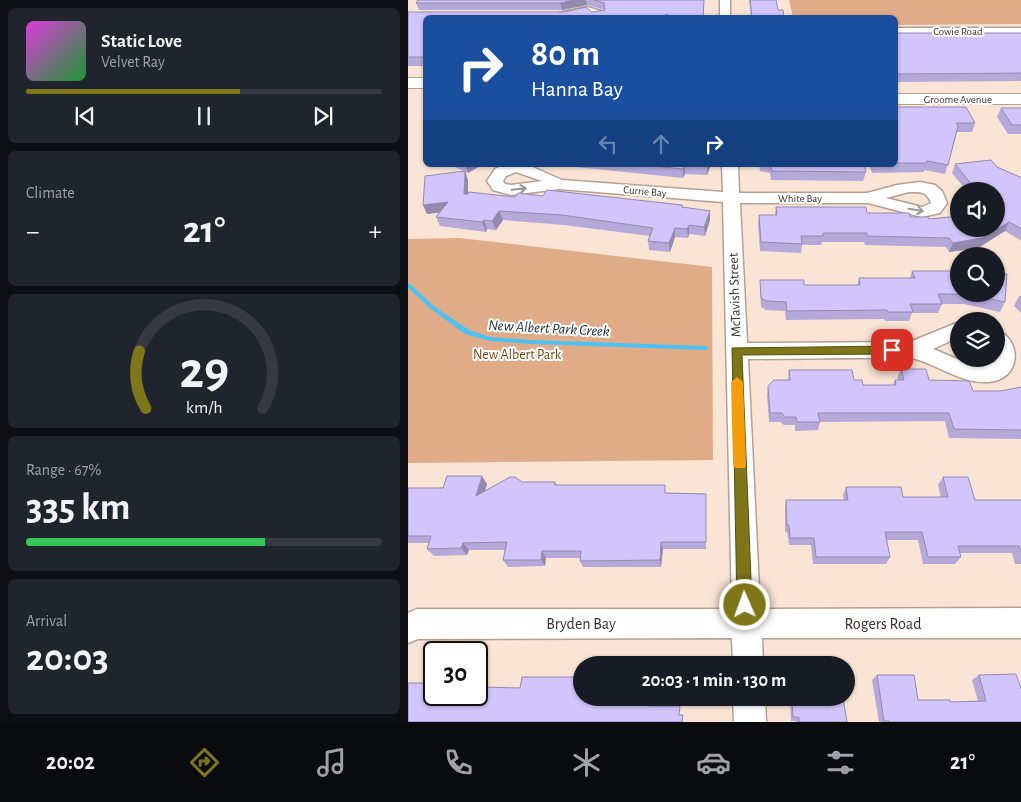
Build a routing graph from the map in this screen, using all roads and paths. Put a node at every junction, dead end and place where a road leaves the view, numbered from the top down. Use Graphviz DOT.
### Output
graph roads {
  1 [pos="725,0"];
  2 [pos="567,15"];
  3 [pos="600,15"];
  4 [pos="725,15"];
  5 [pos="898,31"];
  6 [pos="1022,31"];
  7 [pos="408,83"];
  8 [pos="423,83"];
  9 [pos="898,99"];
  10 [pos="1022,99"];
  11 [pos="730,167"];
  12 [pos="559,184"];
  13 [pos="731,198"];
  14 [pos="868,198"];
  15 [pos="950,333"];
  16 [pos="1005,348"];
  17 [pos="912,350"];
  18 [pos="736,351"];
  19 [pos="950,364"];
  20 [pos="1005,366"];
  21 [pos="957,367"];
  22 [pos="1003,367"];
  23 [pos="411,623"];
  24 [pos="745,623"];
  25 [pos="1022,623"];
  26 [pos="747,656"];
  27 [pos="749,706"];
  28 [pos="750,722"];
  1 -- 4 [label="street"];
  2 -- 3 [label="street"];
  5 -- 6 [label="street, Cowie Road"];
  7 -- 8 [label="street"];
  9 -- 10 [label="street, Groome Avenue"];
  11 -- 13 [label="street, McTavish Street"];
  12 -- 13 [label="street, Currie Bay"];
  13 -- 14 [label="street, White Bay"];
  13 -- 18 [label="street, McTavish Street"];
  15 -- 17 [label="street"];
  16 -- 20 [label="street"];
  17 -- 18 [label="street"];
  17 -- 19 [label="street"];
  18 -- 24 [label="street, McTavish Street"];
  21 -- 22 [label="street"];
  23 -- 24 [label="street, Bryden Bay"];
  24 -- 25 [label="street, Rogers Road"];
  24 -- 26 [label="street, McTavish Street"];
  27 -- 28 [label="street"];
}
